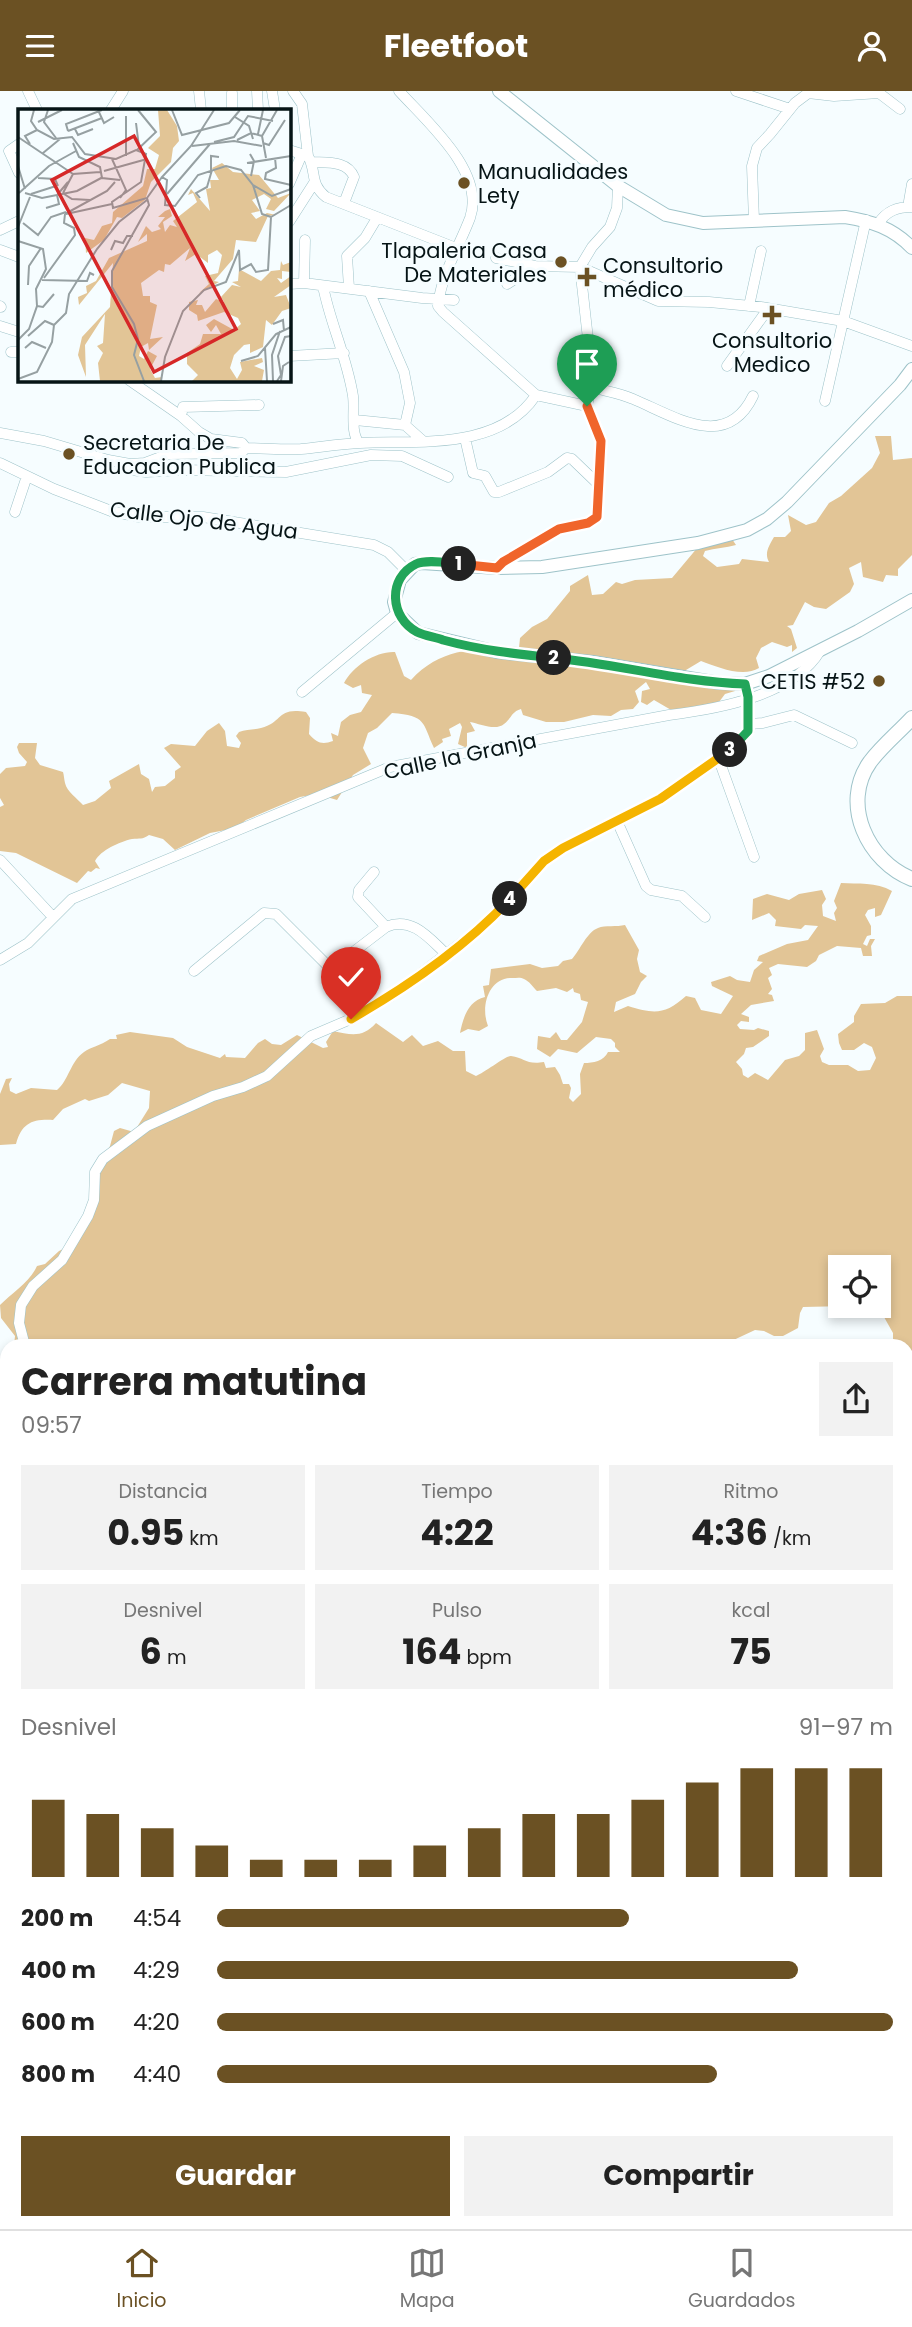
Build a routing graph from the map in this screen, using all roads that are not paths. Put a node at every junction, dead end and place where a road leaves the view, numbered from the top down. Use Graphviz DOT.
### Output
graph roads {
  1 [pos="28,91"];
  2 [pos="123,91"];
  3 [pos="199,91"];
  4 [pos="257,91"];
  5 [pos="272,91"];
  6 [pos="293,91"];
  7 [pos="399,91"];
  8 [pos="499,91"];
  9 [pos="736,91"];
  10 [pos="809,92"];
  11 [pos="232,93"];
  12 [pos="37,109"];
  13 [pos="112,109"];
  14 [pos="201,109"];
  15 [pos="232,109"];
  16 [pos="258,109"];
  17 [pos="275,109"];
  18 [pos="789,109"];
  19 [pos="900,109"];
  20 [pos="15,147"];
  21 [pos="290,150"];
  22 [pos="307,157"];
  23 [pos="0,160"];
  24 [pos="13,162"];
  25 [pos="18,171"];
  26 [pos="290,182"];
  27 [pos="314,183"];
  28 [pos="912,184"];
  29 [pos="618,186"];
  30 [pos="344,203"];
  31 [pos="910,207"];
  32 [pos="377,218"];
  33 [pos="290,220"];
  34 [pos="18,221"];
  35 [pos="754,221"];
  36 [pos="872,222"];
  37 [pos="0,230"];
  38 [pos="305,240"];
  39 [pos="456,248"];
  40 [pos="912,248"];
  41 [pos="0,250"];
  42 [pos="761,251"];
  43 [pos="18,257"];
  44 [pos="496,258"];
  45 [pos="535,266"];
  46 [pos="580,267"];
  47 [pos="304,282"];
  48 [pos="290,284"];
  49 [pos="507,284"];
  50 [pos="323,286"];
  51 [pos="349,288"];
  52 [pos="369,291"];
  53 [pos="439,298"];
  54 [pos="454,300"];
  55 [pos="749,306"];
  56 [pos="768,309"];
  57 [pos="843,321"];
  58 [pos="0,326"];
  59 [pos="18,333"];
  60 [pos="912,346"];
  61 [pos="344,353"];
  62 [pos="290,356"];
  63 [pos="727,366"];
  64 [pos="912,369"];
  65 [pos="130,381"];
  66 [pos="591,387"];
  67 [pos="536,395"];
  68 [pos="753,396"];
  69 [pos="824,401"];
  70 [pos="259,405"];
  71 [pos="587,406"];
  72 [pos="181,416"];
  73 [pos="355,420"];
  74 [pos="405,425"];
  75 [pos="0,433"];
  76 [pos="465,437"];
  77 [pos="424,442"];
  78 [pos="359,443"];
  79 [pos="246,448"];
  80 [pos="0,463"];
  81 [pos="121,463"];
  82 [pos="27,476"];
  83 [pos="448,477"];
  84 [pos="598,484"];
  85 [pos="15,512"];
  86 [pos="497,568"];
  87 [pos="407,571"];
  88 [pos="912,600"];
  89 [pos="397,613"];
  90 [pos="747,690"];
  91 [pos="302,692"];
  92 [pos="912,718"];
  93 [pos="750,724"];
  94 [pos="852,743"];
  95 [pos="719,760"];
  96 [pos="617,821"];
  97 [pos="754,857"];
  98 [pos="0,860"];
  99 [pos="374,872"];
  100 [pos="912,879"];
  101 [pos="52,916"];
  102 [pos="705,917"];
  103 [pos="386,927"];
  104 [pos="446,954"];
  105 [pos="0,960"];
  106 [pos="194,971"];
  107 [pos="23,1339"];
  1 -- 12 [label="street"];
  2 -- 13 [label="street"];
  3 -- 14 [label="street"];
  4 -- 16 [label="street"];
  5 -- 17 [label="street"];
  6 -- 22 [label="street"];
  7 -- 39 [label="street"];
  8 -- 29 [label="street"];
  9 -- 18 [label="street"];
  10 -- 18 [label="street"];
  10 -- 19 [label="street"];
  11 -- 15 [label="street"];
  18 -- 35 [label="street"];
  20 -- 24 [label="street"];
  21 -- 22 [label="street"];
  22 -- 26 [label="street"];
  22 -- 27 [label="street"];
  22 -- 30 [label="street"];
  23 -- 24 [label="street"];
  24 -- 25 [label="street"];
  27 -- 30 [label="street"];
  27 -- 33 [label="street"];
  28 -- 31 [label="street"];
  29 -- 35 [label="street"];
  29 -- 46 [label="street"];
  30 -- 32 [label="street"];
  31 -- 36 [label="street"];
  32 -- 39 [label="street"];
  32 -- 51 [label="street"];
  34 -- 37 [label="street"];
  35 -- 36 [label="street"];
  36 -- 40 [label="street"];
  36 -- 57 [label="street"];
  38 -- 47 [label="street"];
  39 -- 53 [label="street"];
  41 -- 43 [label="street"];
  42 -- 55 [label="street"];
  44 -- 45 [label="street"];
  45 -- 46 [label="street"];
  45 -- 49 [label="street"];
  46 -- 55 [label="street"];
  46 -- 66 [label="street"];
  47 -- 48 [label="street"];
  47 -- 50 [label="street"];
  50 -- 51 [label="street"];
  50 -- 61 [label="street"];
  51 -- 52 [label="street"];
  52 -- 53 [label="street"];
  52 -- 74 [label="street"];
  53 -- 54 [label="street"];
  53 -- 67 [label="street"];
  55 -- 56 [label="street"];
  56 -- 57 [label="street"];
  56 -- 63 [label="street"];
  57 -- 60 [label="street"];
  57 -- 69 [label="street"];
  58 -- 59 [label="street"];
  61 -- 62 [label="street"];
  61 -- 73 [label="street"];
  64 -- 86 [label="street"];
  65 -- 72 [label="street"];
  66 -- 68 [label="street"];
  66 -- 71 [label="street"];
  67 -- 71 [label="street"];
  67 -- 76 [label="street"];
  70 -- 72 [label="street"];
  71 -- 84 [label="street"];
  72 -- 79 [label="street"];
  73 -- 74 [label="street"];
  73 -- 78 [label="street"];
  74 -- 77 [label="street"];
  75 -- 81 [label="street"];
  76 -- 77 [label="street"];
  76 -- 84 [label="street"];
  77 -- 78 [label="street"];
  78 -- 79 [label="street"];
  79 -- 81 [label="street"];
  80 -- 82 [label="street, Calle Ojo de Agua"];
  81 -- 83 [label="street"];
  82 -- 85 [label="street"];
  82 -- 87 [label="street, Calle Ojo de Agua"];
  84 -- 86 [label="street"];
  86 -- 87 [label="street"];
  87 -- 89 [label="street"];
  88 -- 90 [label="street"];
  89 -- 90 [label="street"];
  89 -- 91 [label="street"];
  90 -- 93 [label="street"];
  90 -- 101 [label="street, Calle la Granja"];
  92 -- 100 [label="main road"];
  93 -- 94 [label="street"];
  93 -- 95 [label="street"];
  95 -- 96 [label="street"];
  95 -- 97 [label="street"];
  96 -- 102 [label="street"];
  96 -- 104 [label="street"];
  98 -- 101 [label="street"];
  99 -- 103 [label="street"];
  101 -- 105 [label="street, Calle la Granja"];
  103 -- 104 [label="street"];
  103 -- 106 [label="street"];
  104 -- 107 [label="street"];
}
